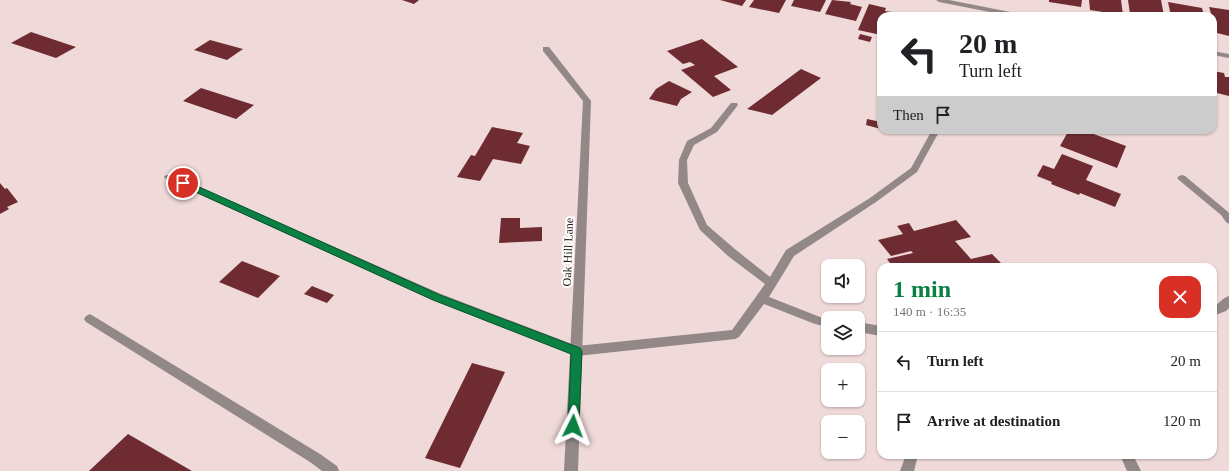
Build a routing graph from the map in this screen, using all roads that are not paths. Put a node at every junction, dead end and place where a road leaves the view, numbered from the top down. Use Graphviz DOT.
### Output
graph roads {
  1 [pos="939,0"];
  2 [pos="1000,12"];
  3 [pos="546,49"];
  4 [pos="1217,54"];
  5 [pos="1229,56"];
  6 [pos="734,105"];
  7 [pos="934,134"];
  8 [pos="169,177"];
  9 [pos="1182,178"];
  10 [pos="1229,220"];
  11 [pos="771,283"];
  12 [pos="762,299"];
  13 [pos="1229,300"];
  14 [pos="1217,310"];
  15 [pos="90,319"];
  16 [pos="821,320"];
  17 [pos="865,328"];
  18 [pos="877,330"];
  19 [pos="577,351"];
  20 [pos="911,459"];
  21 [pos="1128,459"];
  22 [pos="332,471"];
  23 [pos="571,471"];
  24 [pos="907,471"];
  25 [pos="1134,471"];
  1 -- 2 [label="street"];
  3 -- 19 [label="street, Oak Hill Lane"];
  4 -- 5 [label="street"];
  6 -- 11 [label="street"];
  7 -- 11 [label="street"];
  8 -- 19 [label="street"];
  9 -- 10 [label="street"];
  11 -- 12 [label="street"];
  12 -- 16 [label="street"];
  12 -- 19 [label="street"];
  13 -- 14 [label="street"];
  15 -- 22 [label="street"];
  17 -- 18 [label="street"];
  19 -- 23 [label="street, Oak Hill Lane"];
  20 -- 24 [label="street"];
  21 -- 25 [label="street"];
}
